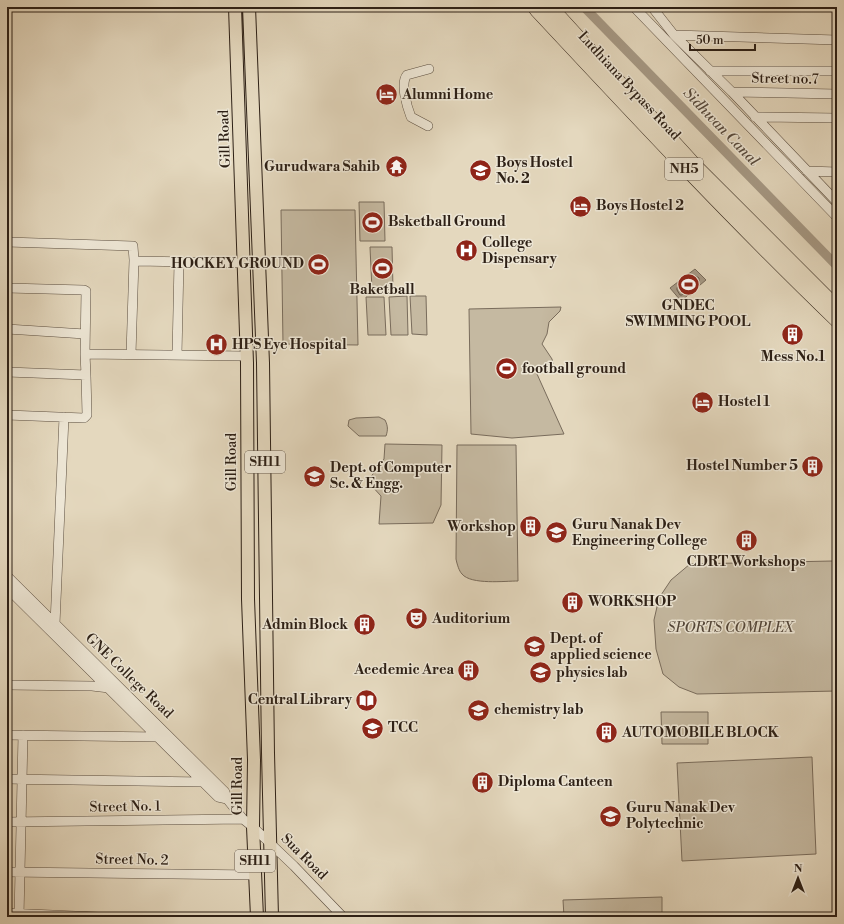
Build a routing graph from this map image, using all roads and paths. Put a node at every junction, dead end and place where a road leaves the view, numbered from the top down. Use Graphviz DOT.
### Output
graph roads {
  1 [pos="235,7"];
  2 [pos="249,7"];
  3 [pos="534,7"];
  4 [pos="551,7"];
  5 [pos="634,7"];
  6 [pos="652,7"];
  7 [pos="674,35"];
  8 [pos="837,40"];
  9 [pos="429,69"];
  10 [pos="710,71"];
  11 [pos="837,71"];
  12 [pos="732,92"];
  13 [pos="837,94"];
  14 [pos="755,117"];
  15 [pos="837,118"];
  16 [pos="428,126"];
  17 [pos="807,171"];
  18 [pos="837,172"];
  19 [pos="837,202"];
  20 [pos="837,216"];
  21 [pos="7,242"];
  22 [pos="134,260"];
  23 [pos="179,262"];
  24 [pos="244,263"];
  25 [pos="7,288"];
  26 [pos="837,307"];
  27 [pos="837,321"];
  28 [pos="7,329"];
  29 [pos="85,334"];
  30 [pos="85,354"];
  31 [pos="131,354"];
  32 [pos="177,355"];
  33 [pos="246,356"];
  34 [pos="7,372"];
  35 [pos="86,375"];
  36 [pos="7,415"];
  37 [pos="64,417"];
  38 [pos="7,576"];
  39 [pos="7,588"];
  40 [pos="55,624"];
  41 [pos="7,685"];
  42 [pos="109,688"];
  43 [pos="7,735"];
  44 [pos="23,735"];
  45 [pos="159,737"];
  46 [pos="7,779"];
  47 [pos="22,779"];
  48 [pos="203,782"];
  49 [pos="227,798"];
  50 [pos="243,819"];
  51 [pos="7,822"];
  52 [pos="21,823"];
  53 [pos="253,827"];
  54 [pos="270,844"];
  55 [pos="7,872"];
  56 [pos="19,872"];
  57 [pos="256,875"];
  58 [pos="7,913"];
  59 [pos="19,915"];
  60 [pos="98,917"];
  61 [pos="257,917"];
  62 [pos="272,917"];
  63 [pos="344,917"];
  1 -- 24 [label="main road, Gill Road / SH11"];
  2 -- 54 [label="main road, Gill Road / SH11"];
  3 -- 27 [label="highway, Ludhiana Bypass Road / NH5"];
  4 -- 26 [label="highway, Ludhiana Bypass Road / NH5"];
  5 -- 20 [label="street"];
  6 -- 7 [label="street"];
  7 -- 8 [label="street"];
  7 -- 10 [label="street"];
  9 -- 16 [label="street"];
  10 -- 11 [label="street"];
  10 -- 12 [label="street"];
  12 -- 13 [label="street, Street no.7"];
  12 -- 14 [label="street"];
  14 -- 15 [label="street"];
  14 -- 17 [label="street"];
  17 -- 18 [label="street"];
  17 -- 19 [label="street"];
  21 -- 22 [label="street"];
  22 -- 23 [label="street"];
  22 -- 31 [label="street"];
  23 -- 24 [label="street"];
  23 -- 32 [label="street"];
  24 -- 33 [label="main road, Gill Road / SH11"];
  25 -- 29 [label="street"];
  28 -- 29 [label="street"];
  29 -- 30 [label="street"];
  30 -- 31 [label="street"];
  30 -- 35 [label="street"];
  31 -- 32 [label="street"];
  32 -- 33 [label="street"];
  33 -- 53 [label="main road, Gill Road / SH11"];
  34 -- 35 [label="street"];
  35 -- 37 [label="street"];
  36 -- 37 [label="street"];
  37 -- 40 [label="street"];
  38 -- 40 [label="street, GNE College Road"];
  39 -- 42 [label="street, GNE College Road"];
  40 -- 49 [label="street, GNE College Road"];
  41 -- 42 [label="street"];
  42 -- 45 [label="street, GNE College Road"];
  43 -- 44 [label="street"];
  44 -- 45 [label="street"];
  44 -- 47 [label="street"];
  45 -- 48 [label="street, GNE College Road"];
  46 -- 47 [label="street"];
  47 -- 48 [label="street"];
  47 -- 52 [label="street"];
  48 -- 49 [label="street, GNE College Road"];
  49 -- 50 [label="street, GNE College Road"];
  50 -- 52 [label="street, Street No. 1"];
  50 -- 53 [label="street, Sua Road"];
  51 -- 52 [label="street, Street No. 1"];
  52 -- 56 [label="street"];
  53 -- 54 [label="street, Sua Road"];
  53 -- 57 [label="main road, Gill Road / SH11"];
  54 -- 62 [label="main road, Gill Road / SH11"];
  54 -- 63 [label="street, Sua Road"];
  55 -- 56 [label="street, Street No. 2"];
  56 -- 57 [label="street, Street No. 2"];
  56 -- 59 [label="street"];
  57 -- 61 [label="main road, Gill Road / SH11"];
  58 -- 59 [label="street"];
  59 -- 60 [label="street"];
}
